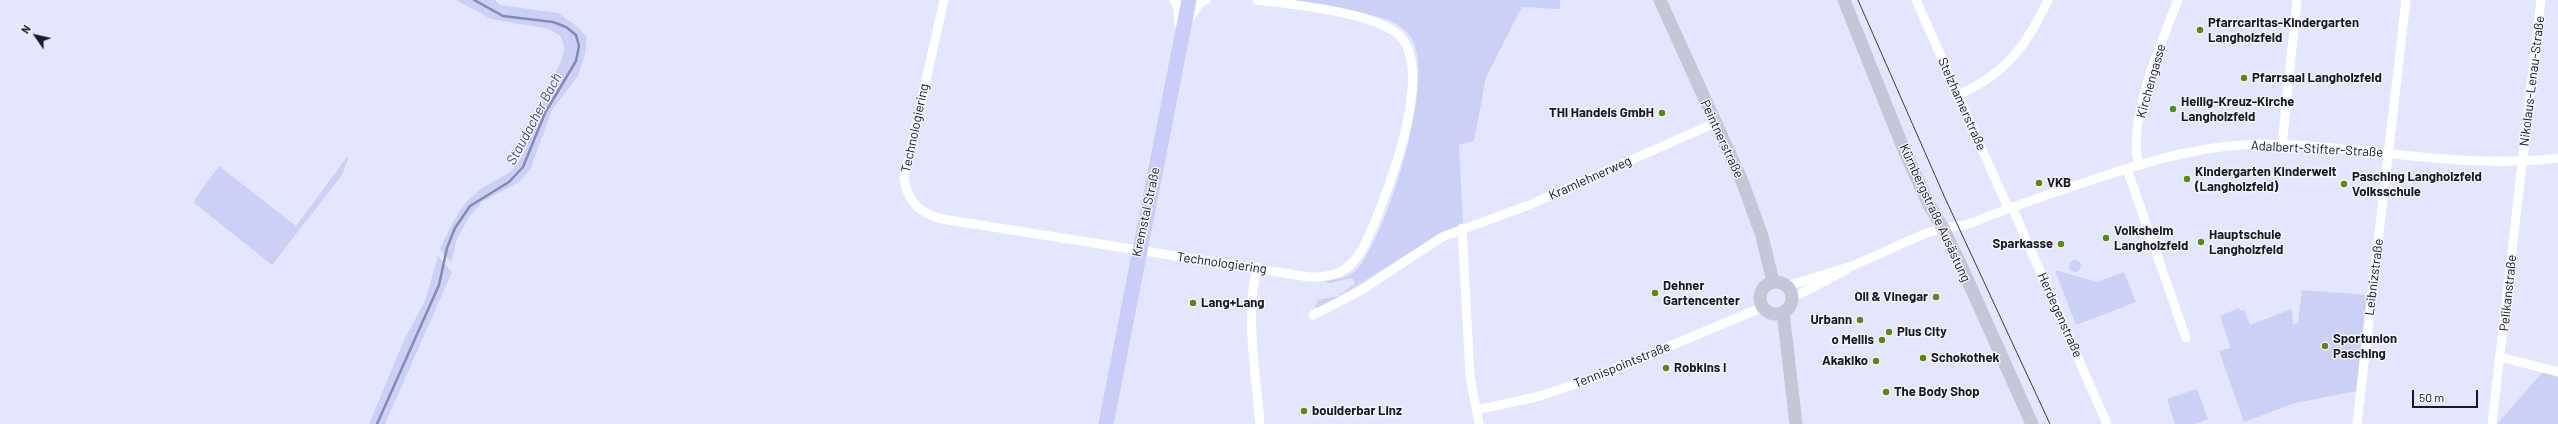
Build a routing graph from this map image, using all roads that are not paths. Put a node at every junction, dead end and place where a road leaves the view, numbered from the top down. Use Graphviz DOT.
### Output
graph roads {
  1 [pos="944,0"];
  2 [pos="1174,0"];
  3 [pos="1189,0"];
  4 [pos="1206,0"];
  5 [pos="1257,0"];
  6 [pos="1660,0"];
  7 [pos="1844,0"];
  8 [pos="1916,0"];
  9 [pos="2048,0"];
  10 [pos="2178,0"];
  11 [pos="2297,0"];
  12 [pos="2406,0"];
  13 [pos="2541,0"];
  14 [pos="1184,27"];
  15 [pos="1180,45"];
  16 [pos="1958,95"];
  17 [pos="1715,123"];
  18 [pos="2282,145"];
  19 [pos="2388,153"];
  20 [pos="2558,158"];
  21 [pos="2522,161"];
  22 [pos="2140,165"];
  23 [pos="2127,169"];
  24 [pos="2010,208"];
  25 [pos="1462,228"];
  26 [pos="1943,228"];
  27 [pos="1852,266"];
  28 [pos="1257,267"];
  29 [pos="1774,282"];
  30 [pos="1790,292"];
  31 [pos="1763,307"];
  32 [pos="1783,312"];
  33 [pos="1313,315"];
  34 [pos="2186,338"];
  35 [pos="2500,357"];
  36 [pos="2558,372"];
  37 [pos="1477,410"];
  38 [pos="1106,424"];
  39 [pos="1260,424"];
  40 [pos="1479,424"];
  41 [pos="1796,424"];
  42 [pos="2032,424"];
  43 [pos="2107,424"];
  44 [pos="2357,424"];
  45 [pos="2492,424"];
  1 -- 28 [label="street, Technologiering"];
  2 -- 15 [label="street"];
  3 -- 14 [label="main road, Kremstal Straße"];
  4 -- 14 [label="street"];
  5 -- 28 [label="street, Technologiering"];
  6 -- 17 [label="street, Peintnerstraße"];
  7 -- 26 [label="street, Kürnbergstraße Ausästung"];
  8 -- 16 [label="street, Stelzhamerstraße"];
  9 -- 16 [label="street"];
  10 -- 22 [label="street, Kirchengasse"];
  11 -- 18 [label="street"];
  12 -- 19 [label="street, Leibnizstraße"];
  13 -- 21 [label="street, Nikolaus-Lenau-Straße"];
  14 -- 15 [label="main road, Kremstal Straße"];
  15 -- 38 [label="main road, Kremstal Straße"];
  16 -- 24 [label="street, Stelzhamerstraße"];
  17 -- 25 [label="street, Kramlehnerweg"];
  17 -- 29 [label="street, Peintnerstraße"];
  18 -- 19 [label="street, Adalbert-Stifter-Straße"];
  18 -- 22 [label="street, Adalbert-Stifter-Straße"];
  19 -- 21 [label="street, Adalbert-Stifter-Straße"];
  19 -- 44 [label="street, Leibnizstraße"];
  20 -- 21 [label="street, Adalbert-Stifter-Straße"];
  21 -- 35 [label="street, Pelikanstraße"];
  22 -- 23 [label="street, Adalbert-Stifter-Straße"];
  23 -- 24 [label="street, Adalbert-Stifter-Straße"];
  23 -- 34 [label="street"];
  24 -- 26 [label="street, Adalbert-Stifter-Straße"];
  24 -- 43 [label="street, Herdegenstraße"];
  25 -- 33 [label="street, Kramlehnerweg"];
  25 -- 37 [label="street"];
  26 -- 27 [label="street, Adalbert-Stifter-Straße"];
  26 -- 42 [label="street, Kürnbergstraße Ausästung"];
  27 -- 30 [label="street"];
  27 -- 30 [label="street"];
  28 -- 39 [label="street"];
  29 -- 30 [label="street"];
  29 -- 31 [label="street"];
  30 -- 32 [label="street"];
  31 -- 32 [label="street"];
  31 -- 37 [label="street, Tennispointstraße"];
  32 -- 41 [label="street"];
  35 -- 36 [label="street"];
  35 -- 45 [label="street, Pelikanstraße"];
  37 -- 40 [label="street"];
}
